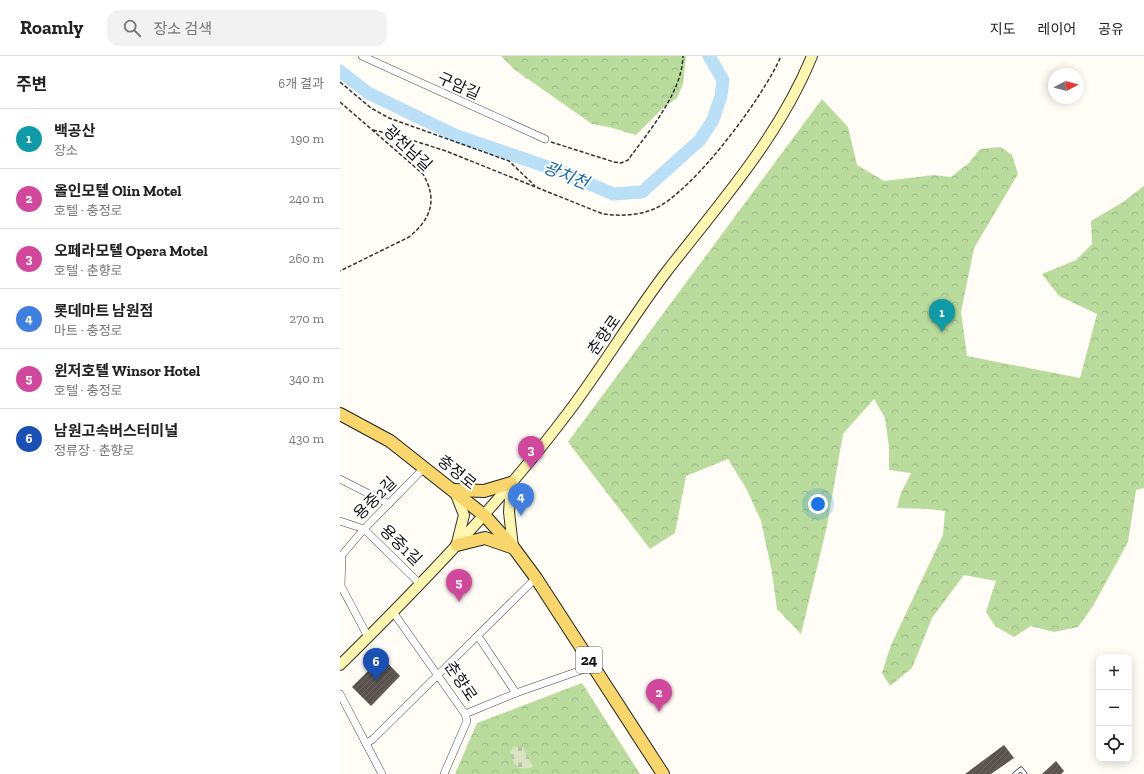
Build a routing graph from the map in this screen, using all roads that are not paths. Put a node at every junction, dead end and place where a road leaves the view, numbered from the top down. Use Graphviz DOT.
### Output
graph roads {
  1 [pos="362,56"];
  2 [pos="812,56"];
  3 [pos="545,139"];
  4 [pos="340,414"];
  5 [pos="425,467"];
  6 [pos="340,479"];
  7 [pos="511,483"];
  8 [pos="454,490"];
  9 [pos="389,504"];
  10 [pos="485,516"];
  11 [pos="340,521"];
  12 [pos="364,529"];
  13 [pos="457,545"];
  14 [pos="513,547"];
  15 [pos="536,578"];
  16 [pos="419,583"];
  17 [pos="393,612"];
  18 [pos="478,636"];
  19 [pos="368,637"];
  20 [pos="340,665"];
  21 [pos="593,666"];
  22 [pos="438,674"];
  23 [pos="516,693"];
  24 [pos="340,694"];
  25 [pos="465,714"];
  26 [pos="366,744"];
  27 [pos="382,774"];
  28 [pos="444,774"];
  29 [pos="663,774"];
  30 [pos="1015,774"];
  31 [pos="1025,774"];
  1 -- 3 [label="street, 구암길"];
  2 -- 7 [label="street, 춘향로"];
  4 -- 5 [label="main road, 충정로 / 24"];
  5 -- 8 [label="main road, 충정로 / 24"];
  5 -- 9 [label="street, 용중2길"];
  6 -- 9 [label="street, 용중1길"];
  7 -- 8 [label="main road"];
  7 -- 10 [label="street, 춘향로"];
  7 -- 14 [label="street"];
  8 -- 10 [label="main road, 충정로 / 24"];
  8 -- 13 [label="street"];
  9 -- 12 [label="street, 용중2길"];
  10 -- 13 [label="street, 춘향로"];
  10 -- 14 [label="main road, 충정로 / 24"];
  11 -- 12 [label="street, 용중1길"];
  12 -- 16 [label="street, 용중1길"];
  12 -- 19 [label="street, 용중2길"];
  13 -- 14 [label="main road"];
  13 -- 16 [label="street, 춘향로"];
  14 -- 15 [label="main road, 충정로 / 24"];
  15 -- 18 [label="street"];
  15 -- 21 [label="main road, 충정로 / 24"];
  16 -- 17 [label="street, 춘향로"];
  17 -- 19 [label="street, 춘향로"];
  17 -- 22 [label="street, 춘향로"];
  18 -- 22 [label="street"];
  18 -- 23 [label="street"];
  19 -- 20 [label="street, 춘향로"];
  21 -- 23 [label="street"];
  21 -- 29 [label="main road, 충정로 / 24"];
  22 -- 25 [label="street, 춘향로"];
  22 -- 26 [label="street"];
  23 -- 25 [label="street"];
  24 -- 26 [label="street"];
  25 -- 28 [label="street, 춘향로"];
  26 -- 27 [label="street"];
  30 -- 31 [label="lane"];
}
